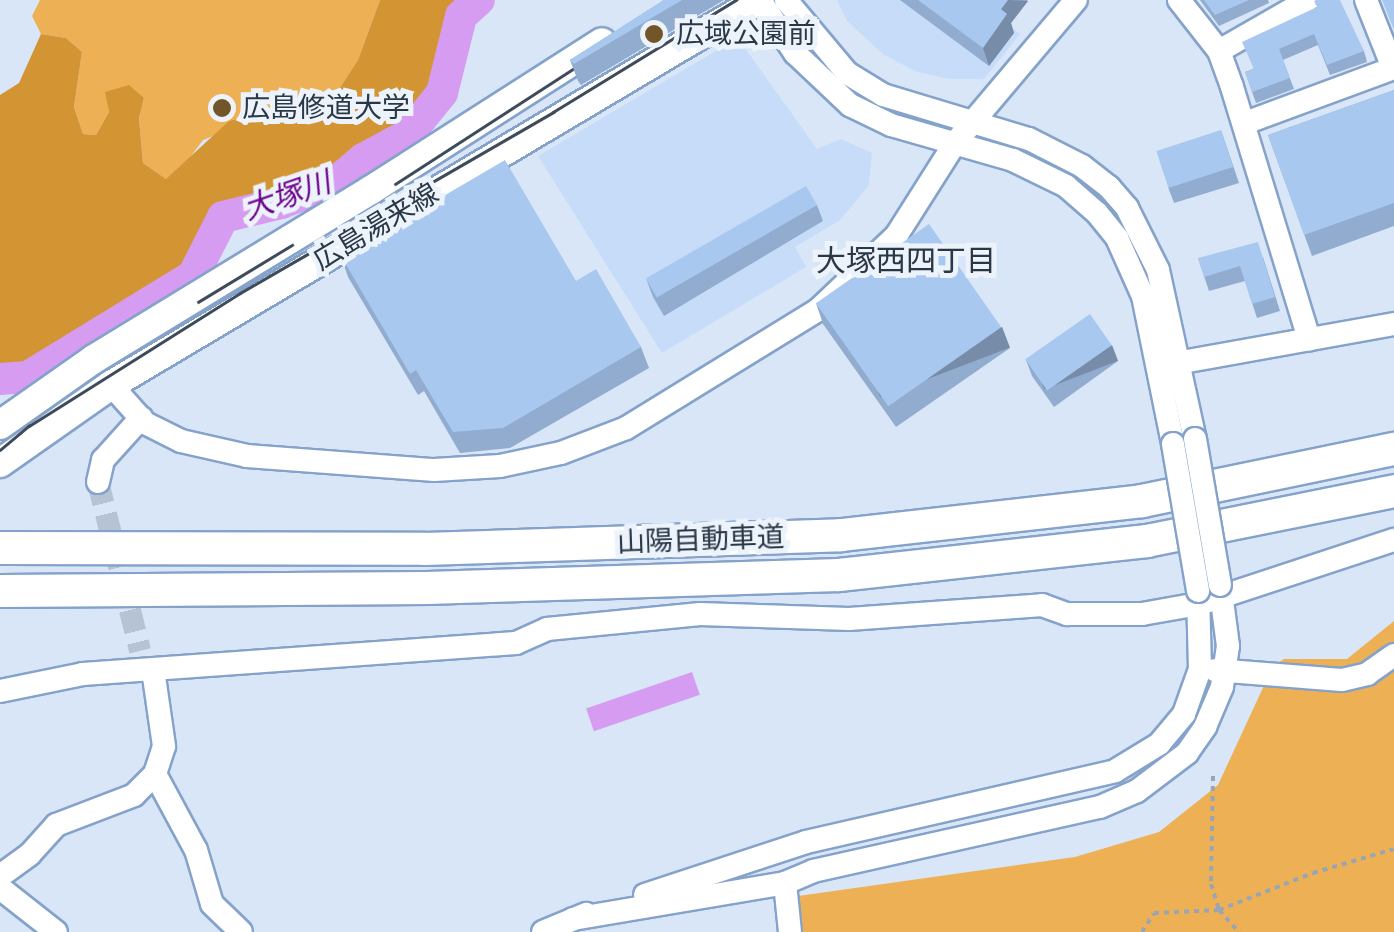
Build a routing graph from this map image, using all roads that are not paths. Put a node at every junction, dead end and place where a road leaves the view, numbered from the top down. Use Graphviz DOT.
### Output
graph roads {
  1 [pos="759,0"];
  2 [pos="786,0"];
  3 [pos="1076,0"];
  4 [pos="1179,0"];
  5 [pos="1308,0"];
  6 [pos="1366,0"];
  7 [pos="623,30"];
  8 [pos="1218,51"];
  9 [pos="1393,68"];
  10 [pos="974,123"];
  11 [pos="1245,123"];
  12 [pos="954,143"];
  13 [pos="1394,324"];
  14 [pos="1309,340"];
  15 [pos="1170,364"];
  16 [pos="111,385"];
  17 [pos="140,418"];
  18 [pos="0,426"];
  19 [pos="1394,449"];
  20 [pos="0,463"];
  21 [pos="98,482"];
  22 [pos="1394,492"];
  23 [pos="1394,540"];
  24 [pos="0,548"];
  25 [pos="0,591"];
  26 [pos="1210,594"];
  27 [pos="1394,654"];
  28 [pos="146,664"];
  29 [pos="1200,669"];
  30 [pos="1226,670"];
  31 [pos="0,690"];
  32 [pos="155,774"];
  33 [pos="0,876"];
  34 [pos="785,883"];
  35 [pos="0,888"];
  36 [pos="573,918"];
  37 [pos="56,932"];
  38 [pos="241,932"];
  39 [pos="543,932"];
  40 [pos="790,932"];
  1 -- 12 [label="street"];
  1 -- 16 [label="main road, 広島湯来線"];
  2 -- 10 [label="street"];
  3 -- 10 [label="street"];
  4 -- 8 [label="street"];
  5 -- 8 [label="street"];
  6 -- 9 [label="street"];
  7 -- 18 [label="main road, 広島湯来線"];
  8 -- 11 [label="street"];
  9 -- 11 [label="street"];
  10 -- 12 [label="street"];
  10 -- 15 [label="street"];
  11 -- 14 [label="street"];
  12 -- 15 [label="street"];
  12 -- 17 [label="street"];
  13 -- 14 [label="street"];
  14 -- 15 [label="street"];
  15 -- 26 [label="street, bridge"];
  16 -- 17 [label="street"];
  16 -- 20 [label="main road, 広島湯来線"];
  17 -- 21 [label="street"];
  19 -- 24 [label="highway, 山陽自動車道"];
  22 -- 25 [label="highway, 山陽自動車道"];
  23 -- 26 [label="street"];
  26 -- 28 [label="street"];
  26 -- 29 [label="street"];
  26 -- 30 [label="street"];
  27 -- 30 [label="street"];
  28 -- 31 [label="street"];
  28 -- 32 [label="street"];
  29 -- 30 [label="street"];
  29 -- 36 [label="street"];
  30 -- 34 [label="street"];
  32 -- 33 [label="street"];
  32 -- 38 [label="street"];
  34 -- 36 [label="street"];
  34 -- 40 [label="street"];
  35 -- 37 [label="street"];
  36 -- 39 [label="street"];
}
